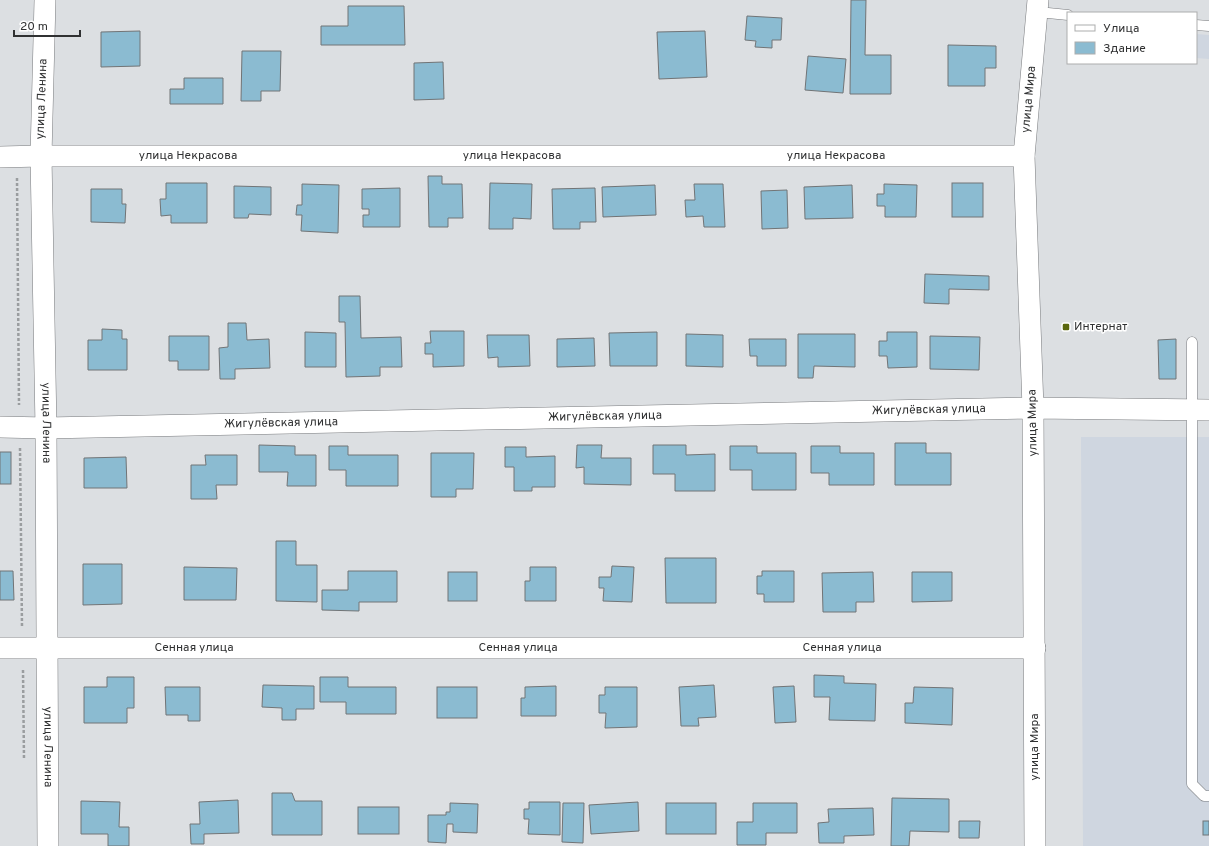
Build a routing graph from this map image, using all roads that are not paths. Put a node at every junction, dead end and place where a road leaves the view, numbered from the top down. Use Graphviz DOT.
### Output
graph roads {
  1 [pos="45,0"];
  2 [pos="1038,6"];
  3 [pos="1067,15"];
  4 [pos="1197,25"];
  5 [pos="1209,26"];
  6 [pos="41,156"];
  7 [pos="1024,156"];
  8 [pos="8,158"];
  9 [pos="1192,342"];
  10 [pos="1033,408"];
  11 [pos="1200,410"];
  12 [pos="10,427"];
  13 [pos="46,428"];
  14 [pos="0,648"];
  15 [pos="47,648"];
  16 [pos="1035,648"];
  17 [pos="1209,796"];
  18 [pos="48,846"];
  19 [pos="1035,846"];
  1 -- 6 [label="street, улица Ленина"];
  2 -- 3 [label="lane"];
  2 -- 7 [label="street, улица Мира"];
  4 -- 5 [label="lane"];
  6 -- 7 [label="street, улица Некрасова"];
  6 -- 8 [label="street, улица Некрасова"];
  6 -- 13 [label="street, улица Ленина"];
  7 -- 10 [label="street, улица Мира"];
  9 -- 11 [label="lane"];
  10 -- 11 [label="street, Жигулёвская улица"];
  10 -- 13 [label="street, Жигулёвская улица"];
  10 -- 16 [label="street, улица Мира"];
  11 -- 17 [label="lane"];
  12 -- 13 [label="street, Жигулёвская улица"];
  13 -- 15 [label="street, улица Ленина"];
  14 -- 15 [label="street, Сенная улица"];
  15 -- 16 [label="street, Сенная улица"];
  15 -- 18 [label="street, улица Ленина"];
  16 -- 19 [label="street, улица Мира"];
}
